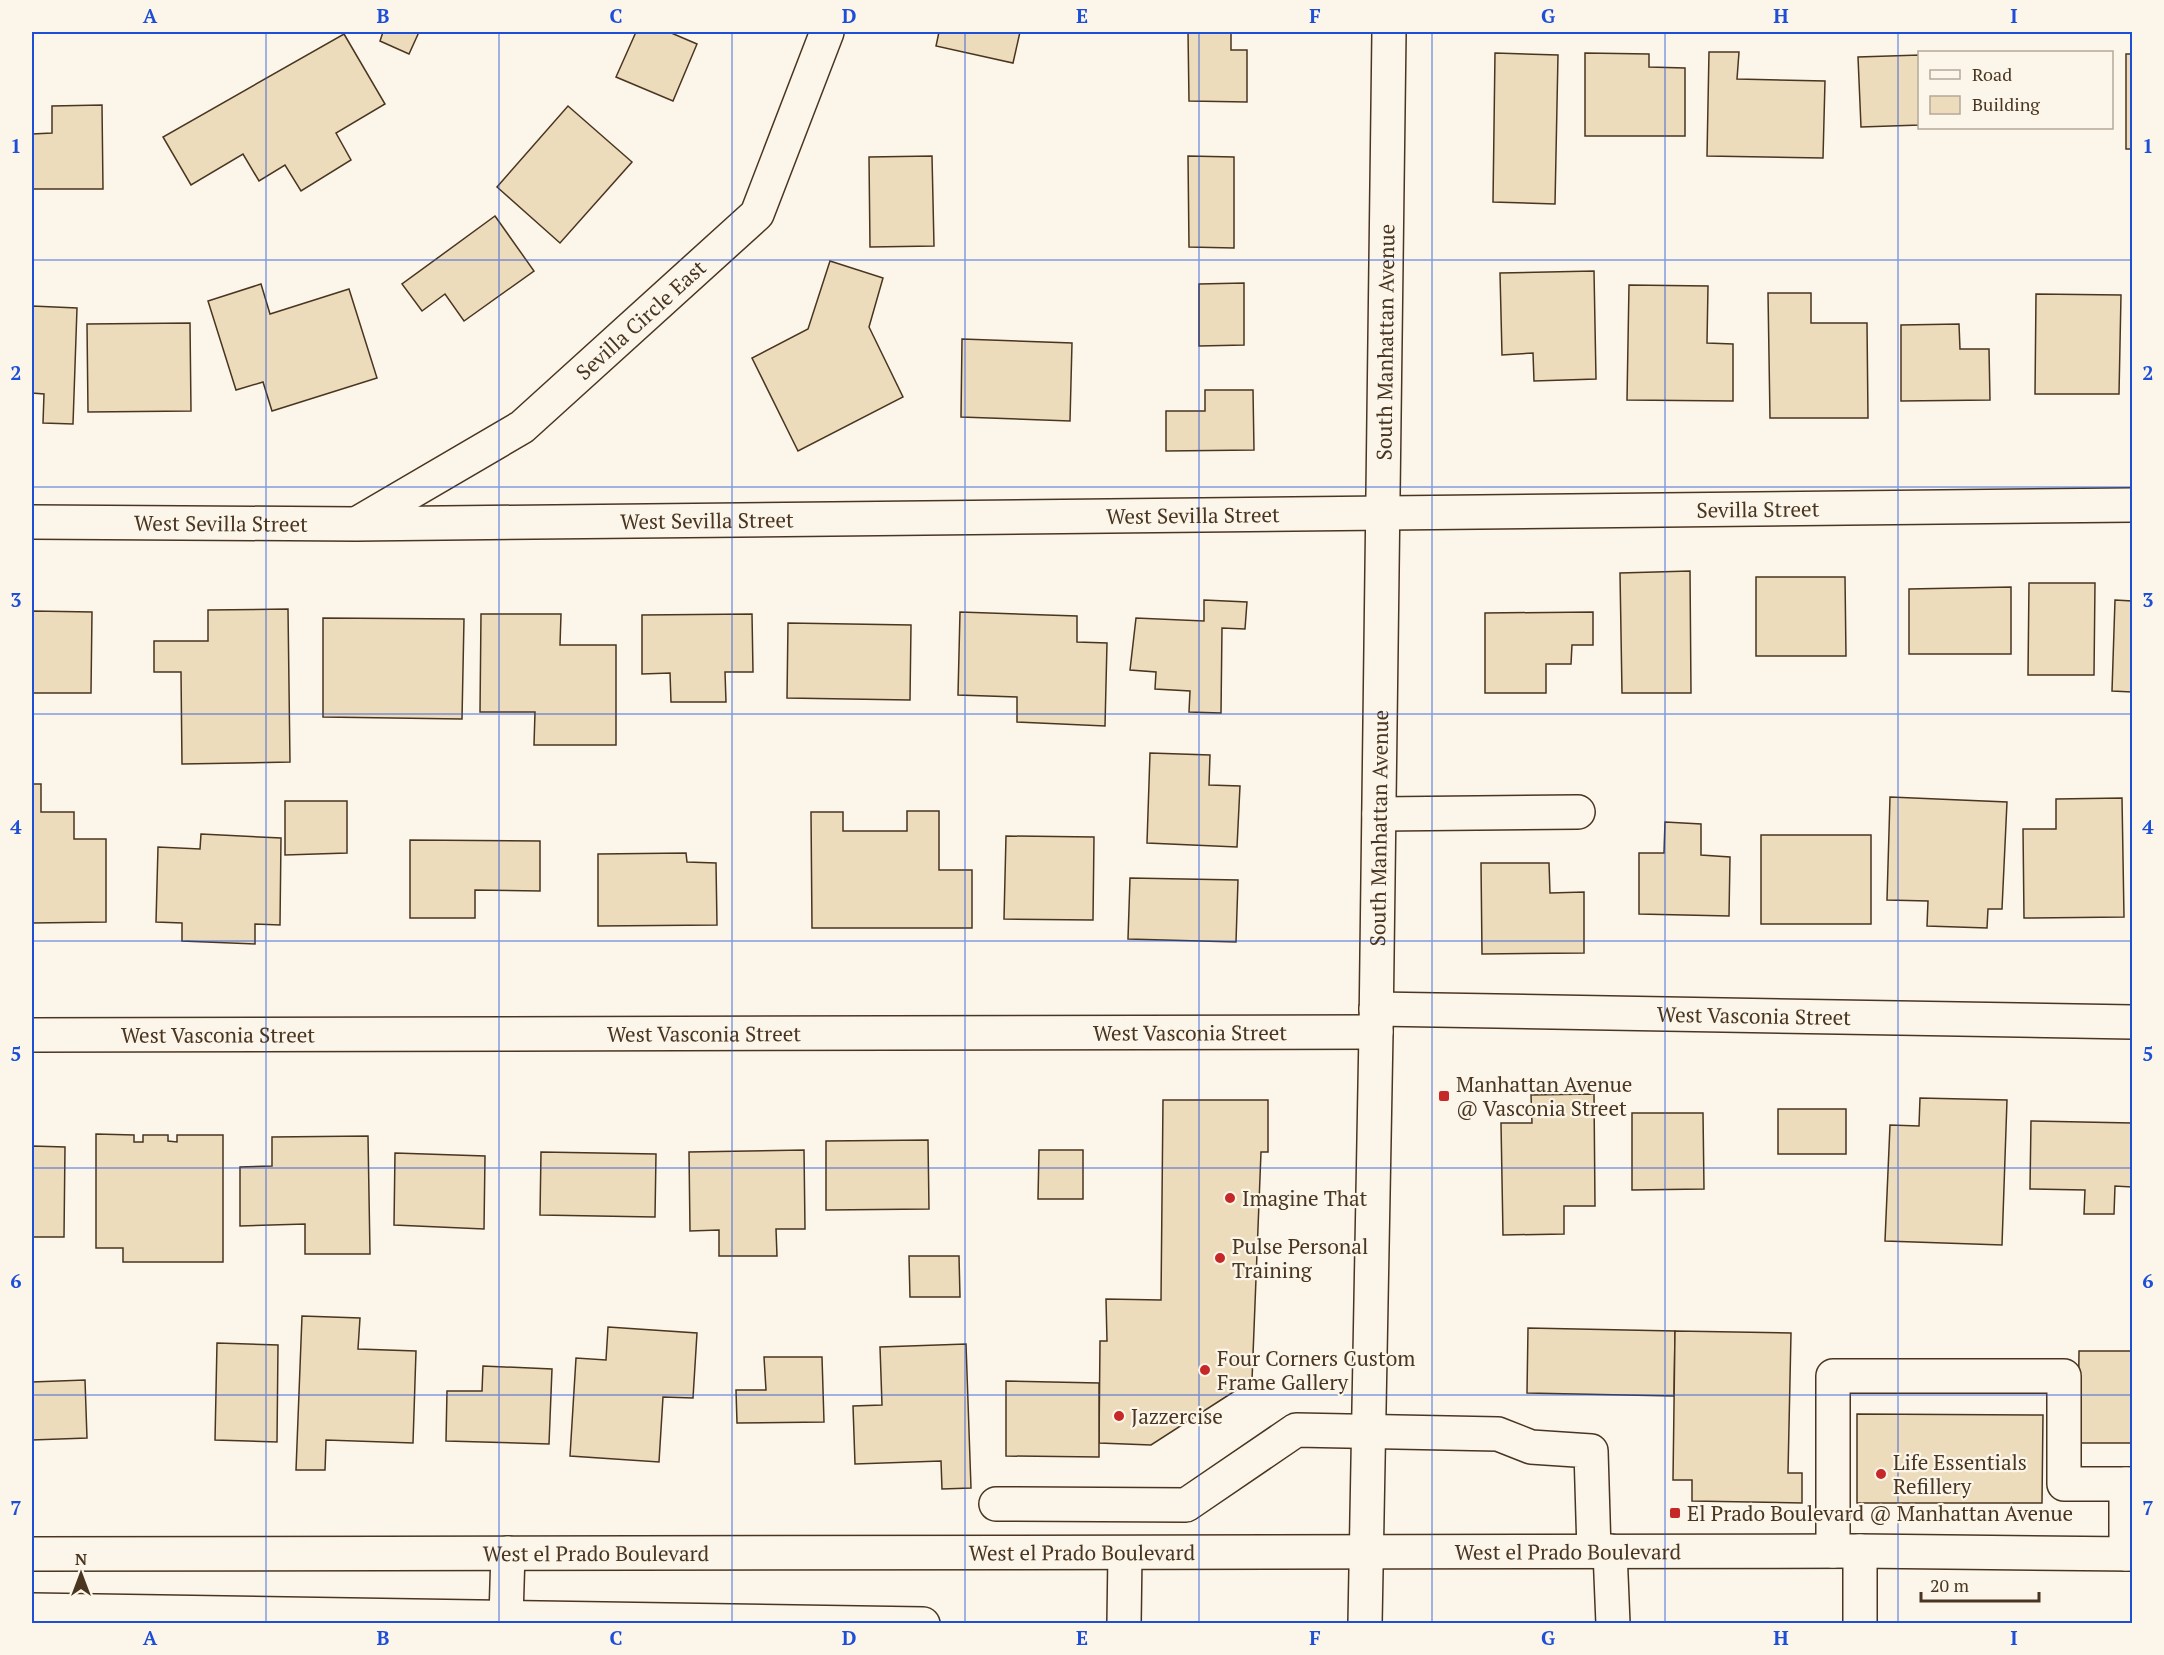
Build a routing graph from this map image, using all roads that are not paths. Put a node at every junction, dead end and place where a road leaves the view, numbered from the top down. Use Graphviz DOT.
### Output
graph roads {
  1 [pos="827,32"];
  2 [pos="1389,32"];
  3 [pos="2133,505"];
  4 [pos="1383,513"];
  5 [pos="32,522"];
  6 [pos="356,524"];
  7 [pos="1578,812"];
  8 [pos="1379,814"];
  9 [pos="1376,1020"];
  10 [pos="2133,1022"];
  11 [pos="32,1035"];
  12 [pos="1368,1432"];
  13 [pos="2129,1484"];
  14 [pos="996,1504"];
  15 [pos="1186,1505"];
  16 [pos="1602,1551"];
  17 [pos="1847,1551"];
  18 [pos="508,1553"];
  19 [pos="1125,1553"];
  20 [pos="1185,1553"];
  21 [pos="1365,1553"];
  22 [pos="32,1554"];
  23 [pos="2130,1554"];
  24 [pos="32,1610"];
  25 [pos="506,1617"];
  26 [pos="923,1623"];
  27 [pos="1124,1623"];
  28 [pos="1365,1623"];
  29 [pos="1613,1623"];
  30 [pos="1860,1623"];
  1 -- 6 [label="street, Sevilla Circle East"];
  2 -- 4 [label="street, South Manhattan Avenue"];
  3 -- 4 [label="street, Sevilla Street"];
  4 -- 6 [label="street, West Sevilla Street"];
  4 -- 8 [label="street, South Manhattan Avenue"];
  5 -- 6 [label="street, West Sevilla Street"];
  7 -- 8 [label="street"];
  8 -- 9 [label="street, South Manhattan Avenue"];
  9 -- 10 [label="street, West Vasconia Street"];
  9 -- 11 [label="street, West Vasconia Street"];
  9 -- 12 [label="street, South Manhattan Avenue"];
  12 -- 15 [label="street"];
  12 -- 16 [label="street"];
  12 -- 21 [label="street, South Manhattan Avenue"];
  13 -- 17 [label="street"];
  13 -- 23 [label="street"];
  14 -- 15 [label="street"];
  15 -- 20 [label="street"];
  16 -- 17 [label="street, West el Prado Boulevard"];
  16 -- 21 [label="street, West el Prado Boulevard"];
  16 -- 29 [label="street"];
  17 -- 23 [label="street, West el Prado Boulevard"];
  17 -- 30 [label="street"];
  18 -- 19 [label="street, West el Prado Boulevard"];
  18 -- 22 [label="street, West el Prado Boulevard"];
  18 -- 25 [label="street"];
  19 -- 20 [label="street, West el Prado Boulevard"];
  19 -- 27 [label="street"];
  20 -- 21 [label="street, West el Prado Boulevard"];
  21 -- 28 [label="street, South Manhattan Avenue"];
  24 -- 25 [label="street"];
  25 -- 26 [label="street"];
}
